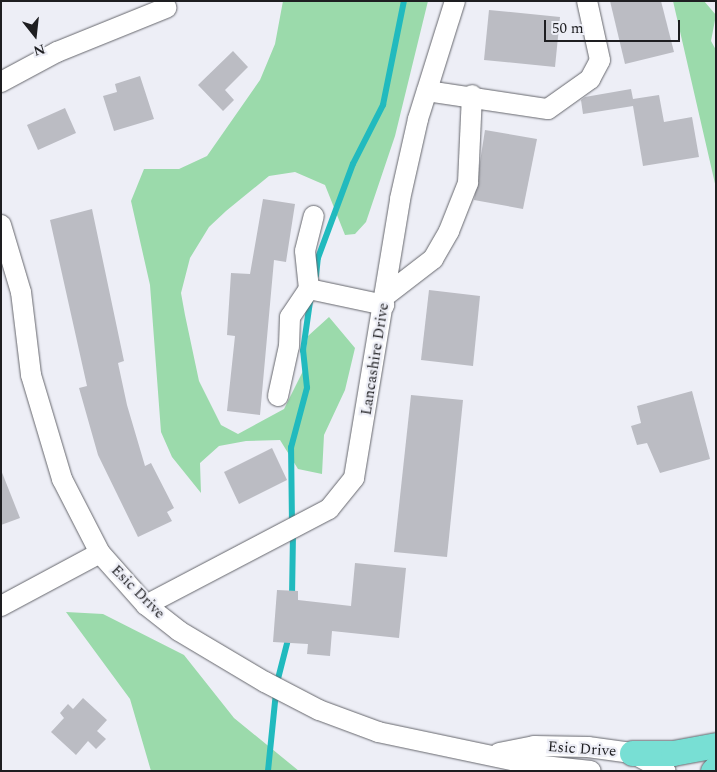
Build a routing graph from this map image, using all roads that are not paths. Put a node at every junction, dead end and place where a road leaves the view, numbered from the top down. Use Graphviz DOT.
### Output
graph roads {
  1 [pos="456,1"];
  2 [pos="587,1"];
  3 [pos="166,8"];
  4 [pos="1,82"];
  5 [pos="426,91"];
  6 [pos="472,96"];
  7 [pos="314,216"];
  8 [pos="2,228"];
  9 [pos="309,289"];
  10 [pos="384,301"];
  11 [pos="278,396"];
  12 [pos="100,552"];
  13 [pos="146,605"];
  14 [pos="1,606"];
  15 [pos="716,745"];
  16 [pos="632,753"];
  17 [pos="495,754"];
  18 [pos="716,768"];
  19 [pos="591,771"];
  20 [pos="666,771"];
  21 [pos="713,771"];
  1 -- 5 [label="street, Lancashire Drive"];
  2 -- 6 [label="street"];
  3 -- 4 [label="street"];
  5 -- 6 [label="street"];
  5 -- 10 [label="street, Lancashire Drive"];
  6 -- 10 [label="street"];
  7 -- 9 [label="street"];
  8 -- 12 [label="street, Esic Drive"];
  9 -- 10 [label="street"];
  9 -- 11 [label="street"];
  10 -- 13 [label="street, Lancashire Drive"];
  12 -- 13 [label="street, Esic Drive"];
  12 -- 14 [label="street"];
  13 -- 17 [label="street, Esic Drive"];
  15 -- 16 [label="main road"];
  16 -- 17 [label="street, Esic Drive"];
  16 -- 20 [label="street, Esic Drive"];
  17 -- 19 [label="street, Esic Drive"];
  18 -- 21 [label="main road"];
}
